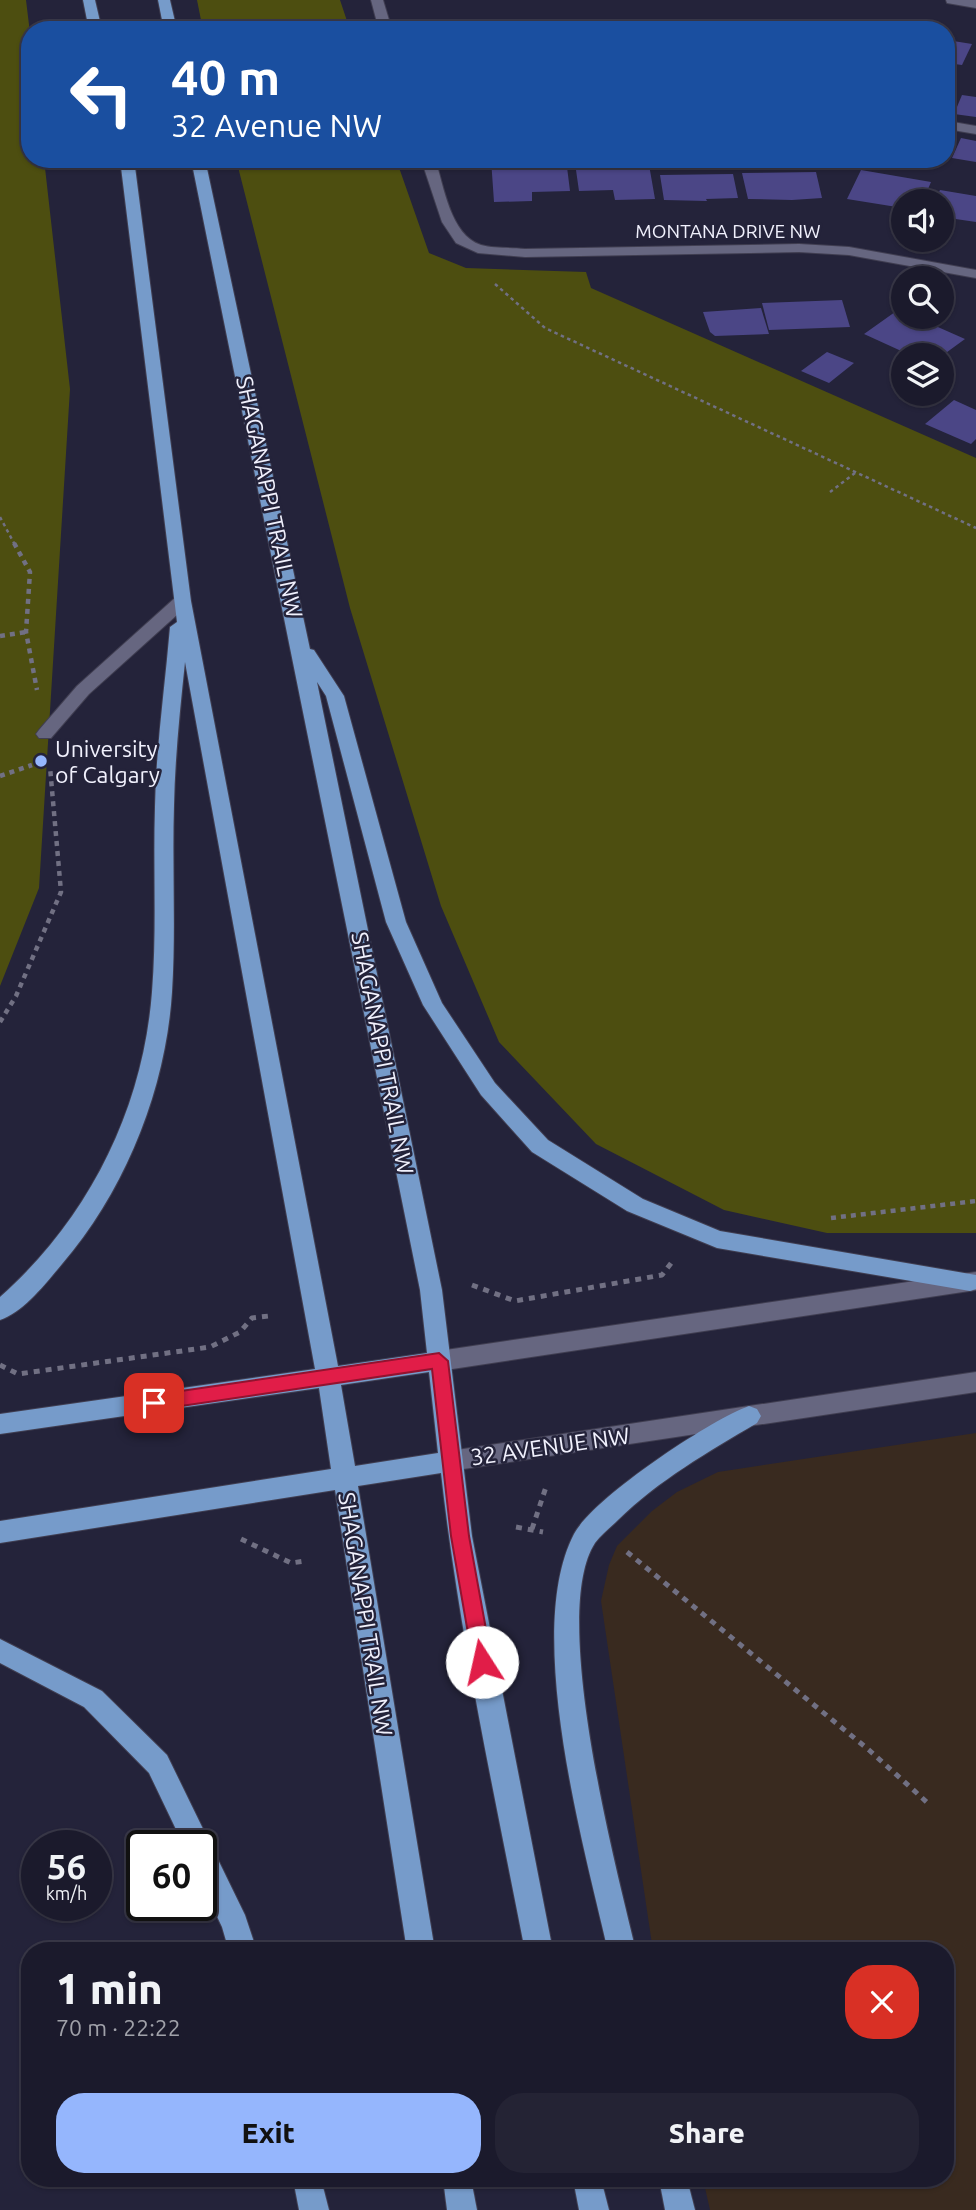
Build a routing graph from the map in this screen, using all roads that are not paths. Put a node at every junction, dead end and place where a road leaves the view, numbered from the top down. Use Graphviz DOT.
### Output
graph roads {
  1 [pos="89,0"];
  2 [pos="164,0"];
  3 [pos="377,0"];
  4 [pos="952,0"];
  5 [pos="976,4"];
  6 [pos="94,21"];
  7 [pos="169,21"];
  8 [pos="383,21"];
  9 [pos="955,126"];
  10 [pos="976,130"];
  11 [pos="128,168"];
  12 [pos="200,168"];
  13 [pos="431,168"];
  14 [pos="976,274"];
  15 [pos="182,601"];
  16 [pos="300,642"];
  17 [pos="44,733"];
  18 [pos="973,1281"];
  19 [pos="0,1311"];
  20 [pos="439,1361"];
  21 [pos="328,1376"];
  22 [pos="976,1382"];
  23 [pos="749,1416"];
  24 [pos="0,1424"];
  25 [pos="450,1461"];
  26 [pos="343,1479"];
  27 [pos="0,1532"];
  28 [pos="0,1650"];
  29 [pos="190,1830"];
  30 [pos="217,1887"];
  31 [pos="240,1942"];
  32 [pos="420,1942"];
  33 [pos="537,1942"];
  34 [pos="620,1942"];
  35 [pos="309,2187"];
  36 [pos="458,2187"];
  37 [pos="589,2187"];
  38 [pos="675,2187"];
  39 [pos="314,2210"];
  40 [pos="462,2210"];
  41 [pos="594,2210"];
  42 [pos="680,2210"];
  1 -- 6 [label="main road"];
  2 -- 7 [label="main road"];
  3 -- 8 [label="street"];
  4 -- 5 [label="street"];
  9 -- 10 [label="street"];
  11 -- 15 [label="main road, SHAGANAPPI TRAIL NW"];
  12 -- 16 [label="main road, SHAGANAPPI TRAIL NW"];
  13 -- 14 [label="street, MONTANA DRIVE NW"];
  15 -- 17 [label="street"];
  15 -- 19 [label="main road"];
  15 -- 21 [label="main road, SHAGANAPPI TRAIL NW"];
  16 -- 18 [label="main road"];
  16 -- 20 [label="main road, SHAGANAPPI TRAIL NW"];
  18 -- 20 [label="street"];
  20 -- 21 [label="main road"];
  20 -- 25 [label="main road, SHAGANAPPI TRAIL NW"];
  21 -- 24 [label="main road"];
  21 -- 26 [label="main road, SHAGANAPPI TRAIL NW"];
  22 -- 23 [label="street, 32 AVENUE NW"];
  23 -- 25 [label="street, 32 AVENUE NW"];
  23 -- 34 [label="main road"];
  25 -- 26 [label="main road, 32 AVENUE NW"];
  25 -- 33 [label="main road, SHAGANAPPI TRAIL NW"];
  26 -- 27 [label="main road, 32 AVENUE NW"];
  26 -- 32 [label="main road, SHAGANAPPI TRAIL NW"];
  28 -- 29 [label="main road"];
  30 -- 31 [label="main road"];
  35 -- 39 [label="main road"];
  36 -- 40 [label="main road"];
  37 -- 41 [label="main road"];
  38 -- 42 [label="main road"];
}
